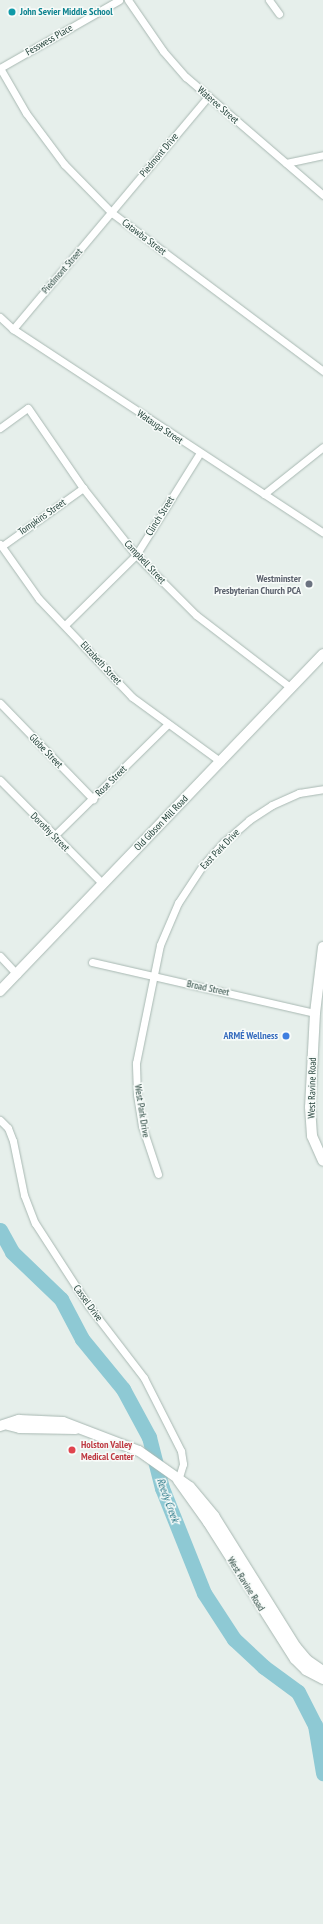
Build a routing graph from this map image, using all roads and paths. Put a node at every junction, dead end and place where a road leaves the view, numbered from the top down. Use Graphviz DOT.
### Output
graph roads {
  1 [pos="119,0"];
  2 [pos="128,0"];
  3 [pos="269,0"];
  4 [pos="279,14"];
  5 [pos="0,68"];
  6 [pos="208,97"];
  7 [pos="323,155"];
  8 [pos="286,163"];
  9 [pos="323,195"];
  10 [pos="112,213"];
  11 [pos="0,317"];
  12 [pos="13,329"];
  13 [pos="323,372"];
  14 [pos="0,428"];
  15 [pos="323,447"];
  16 [pos="199,454"];
  17 [pos="83,488"];
  18 [pos="264,494"];
  19 [pos="323,533"];
  20 [pos="1,545"];
  21 [pos="136,555"];
  22 [pos="65,625"];
  23 [pos="323,654"];
  24 [pos="291,688"];
  25 [pos="0,703"];
  26 [pos="168,724"];
  27 [pos="221,762"];
  28 [pos="0,780"];
  29 [pos="323,790"];
  30 [pos="93,799"];
  31 [pos="54,836"];
  32 [pos="102,883"];
  33 [pos="323,947"];
  34 [pos="0,956"];
  35 [pos="92,962"];
  36 [pos="17,974"];
  37 [pos="152,976"];
  38 [pos="0,991"];
  39 [pos="319,1014"];
  40 [pos="0,1120"];
  41 [pos="323,1161"];
  42 [pos="158,1174"];
  43 [pos="4,1425"];
  44 [pos="175,1477"];
  45 [pos="323,1670"];
  46 [pos="323,1679"];
  1 -- 5 [label="street, Fesswess Place"];
  2 -- 6 [label="street, Wateree Street"];
  3 -- 4 [label="street"];
  5 -- 10 [label="street, Catawba Street"];
  6 -- 8 [label="street, Wateree Street"];
  6 -- 10 [label="street, Piedmont Drive"];
  7 -- 8 [label="street"];
  8 -- 9 [label="street, Wateree Street"];
  10 -- 12 [label="street, Piedmont Street"];
  10 -- 13 [label="street, Catawba Street"];
  11 -- 12 [label="street, Watauga Street"];
  12 -- 16 [label="street, Watauga Street"];
  14 -- 17 [label="street, Campbell Street"];
  15 -- 18 [label="street"];
  16 -- 18 [label="street, Watauga Street"];
  16 -- 21 [label="street, Clinch Street"];
  17 -- 20 [label="street, Tompkins Street"];
  17 -- 21 [label="street, Campbell Street"];
  18 -- 19 [label="street, Watauga Street"];
  20 -- 22 [label="street, Elizabeth Street"];
  21 -- 22 [label="street, Clinch Street"];
  21 -- 24 [label="street, Campbell Street"];
  22 -- 26 [label="street, Elizabeth Street"];
  23 -- 24 [label="street, Old Gibson Mill Road"];
  24 -- 27 [label="street, Old Gibson Mill Road"];
  25 -- 30 [label="street, Globe Street"];
  26 -- 27 [label="street, Elizabeth Street"];
  26 -- 30 [label="street, Rose Street"];
  27 -- 32 [label="street, Old Gibson Mill Road"];
  28 -- 31 [label="street, Dorothy Street"];
  29 -- 37 [label="street, East Park Drive"];
  30 -- 31 [label="street, Rose Street"];
  31 -- 32 [label="street, Dorothy Street"];
  32 -- 36 [label="street, Old Gibson Mill Road"];
  33 -- 39 [label="street, West Ravine Road"];
  34 -- 36 [label="street"];
  35 -- 37 [label="street, Broad Street"];
  36 -- 38 [label="street, Old Gibson Mill Road"];
  37 -- 39 [label="street, Broad Street"];
  37 -- 42 [label="street, West Park Drive"];
  39 -- 41 [label="street, West Ravine Road"];
  40 -- 44 [label="street, Cassel Drive"];
  43 -- 44 [label="street, West Ravine Road"];
  44 -- 45 [label="street, West Ravine Road"];
  44 -- 46 [label="street, West Ravine Road"];
}
